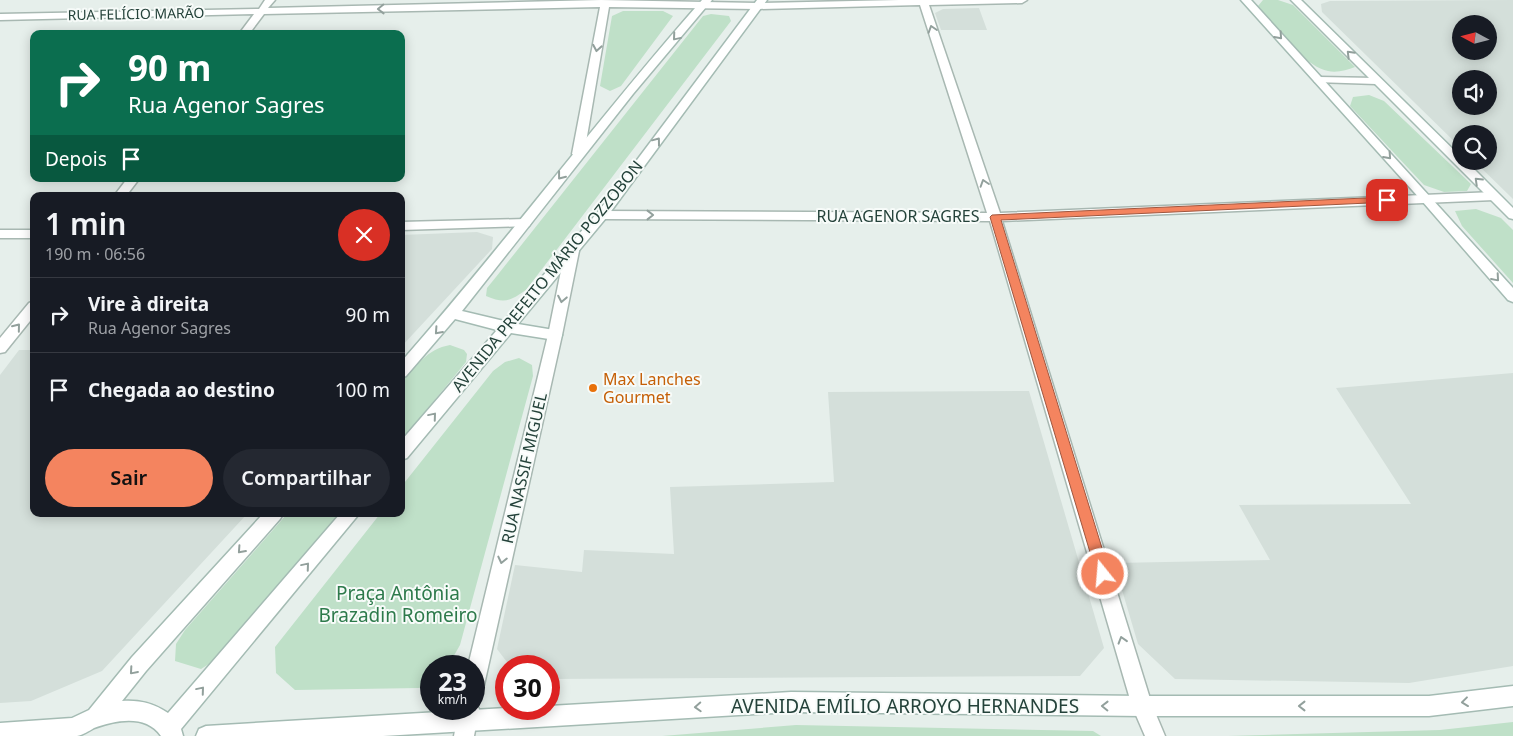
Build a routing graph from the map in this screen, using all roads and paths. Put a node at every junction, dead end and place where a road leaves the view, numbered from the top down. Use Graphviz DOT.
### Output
graph roads {
  1 [pos="270,0"];
  2 [pos="1022,0"];
  3 [pos="1246,0"];
  4 [pos="1296,0"];
  5 [pos="923,1"];
  6 [pos="605,2"];
  7 [pos="705,3"];
  8 [pos="759,3"];
  9 [pos="261,12"];
  10 [pos="0,16"];
  11 [pos="247,30"];
  12 [pos="1319,80"];
  13 [pos="1376,81"];
  14 [pos="578,154"];
  15 [pos="131,182"];
  16 [pos="123,192"];
  17 [pos="1494,196"];
  18 [pos="1426,198"];
  19 [pos="602,215"];
  20 [pos="1513,215"];
  21 [pos="995,217"];
  22 [pos="525,223"];
  23 [pos="405,226"];
  24 [pos="0,234"];
  25 [pos="30,234"];
  26 [pos="572,251"];
  27 [pos="1513,297"];
  28 [pos="30,311"];
  29 [pos="453,314"];
  30 [pos="508,327"];
  31 [pos="555,335"];
  32 [pos="0,348"];
  33 [pos="405,368"];
  34 [pos="405,448"];
  35 [pos="271,517"];
  36 [pos="348,517"];
  37 [pos="481,655"];
  38 [pos="1513,696"];
  39 [pos="1142,706"];
  40 [pos="97,716"];
  41 [pos="467,722"];
  42 [pos="67,732"];
  43 [pos="171,732"];
  44 [pos="0,733"];
  45 [pos="206,736"];
  46 [pos="1155,736"];
  1 -- 9 [label="street"];
  2 -- 5 [label="street, RUA FELÍCIO MARÃO"];
  3 -- 12 [label="street, one-way"];
  13 -- 4 [label="street, one-way"];
  5 -- 8 [label="street, RUA FELÍCIO MARÃO"];
  21 -- 5 [label="street, one-way"];
  6 -- 7 [label="street, RUA FELÍCIO MARÃO"];
  6 -- 9 [label="street, RUA FELÍCIO MARÃO, one-way"];
  6 -- 14 [label="street, one-way"];
  7 -- 8 [label="street, RUA FELÍCIO MARÃO"];
  7 -- 14 [label="street, one-way"];
  19 -- 8 [label="street, AVENIDA PREFEITO MÁRIO POZZOBON, one-way"];
  9 -- 10 [label="street, RUA FELÍCIO MARÃO"];
  9 -- 11 [label="street"];
  12 -- 13 [label="street"];
  12 -- 18 [label="street, one-way"];
  17 -- 13 [label="street, one-way"];
  14 -- 22 [label="street, one-way"];
  15 -- 16 [label="street"];
  17 -- 18 [label="street, RUA AGENOR SAGRES"];
  17 -- 20 [label="street"];
  18 -- 21 [label="street, RUA AGENOR SAGRES"];
  18 -- 27 [label="street, one-way"];
  19 -- 21 [label="street, RUA AGENOR SAGRES, one-way"];
  19 -- 26 [label="street, AVENIDA PREFEITO MÁRIO POZZOBON"];
  39 -- 21 [label="street, one-way"];
  22 -- 23 [label="street"];
  22 -- 29 [label="street"];
  24 -- 25 [label="street"];
  26 -- 30 [label="street, AVENIDA PREFEITO MÁRIO POZZOBON"];
  26 -- 31 [label="street, RUA NASSIF MIGUEL, one-way"];
  32 -- 28 [label="street, one-way"];
  29 -- 30 [label="street"];
  29 -- 33 [label="street, one-way"];
  30 -- 31 [label="street"];
  34 -- 30 [label="street, AVENIDA PREFEITO MÁRIO POZZOBON, one-way"];
  31 -- 37 [label="street, RUA NASSIF MIGUEL, one-way"];
  35 -- 40 [label="street, one-way"];
  43 -- 36 [label="street, one-way"];
  38 -- 39 [label="street, AVENIDA EMÍLIO ARROYO HERNANDES, one-way"];
  39 -- 41 [label="street, AVENIDA EMÍLIO ARROYO HERNANDES, one-way"];
  39 -- 46 [label="street"];
  40 -- 42 [label="street"];
  40 -- 43 [label="street"];
  41 -- 45 [label="street, AVENIDA EMÍLIO ARROYO HERNANDES"];
  42 -- 44 [label="street"];
}
